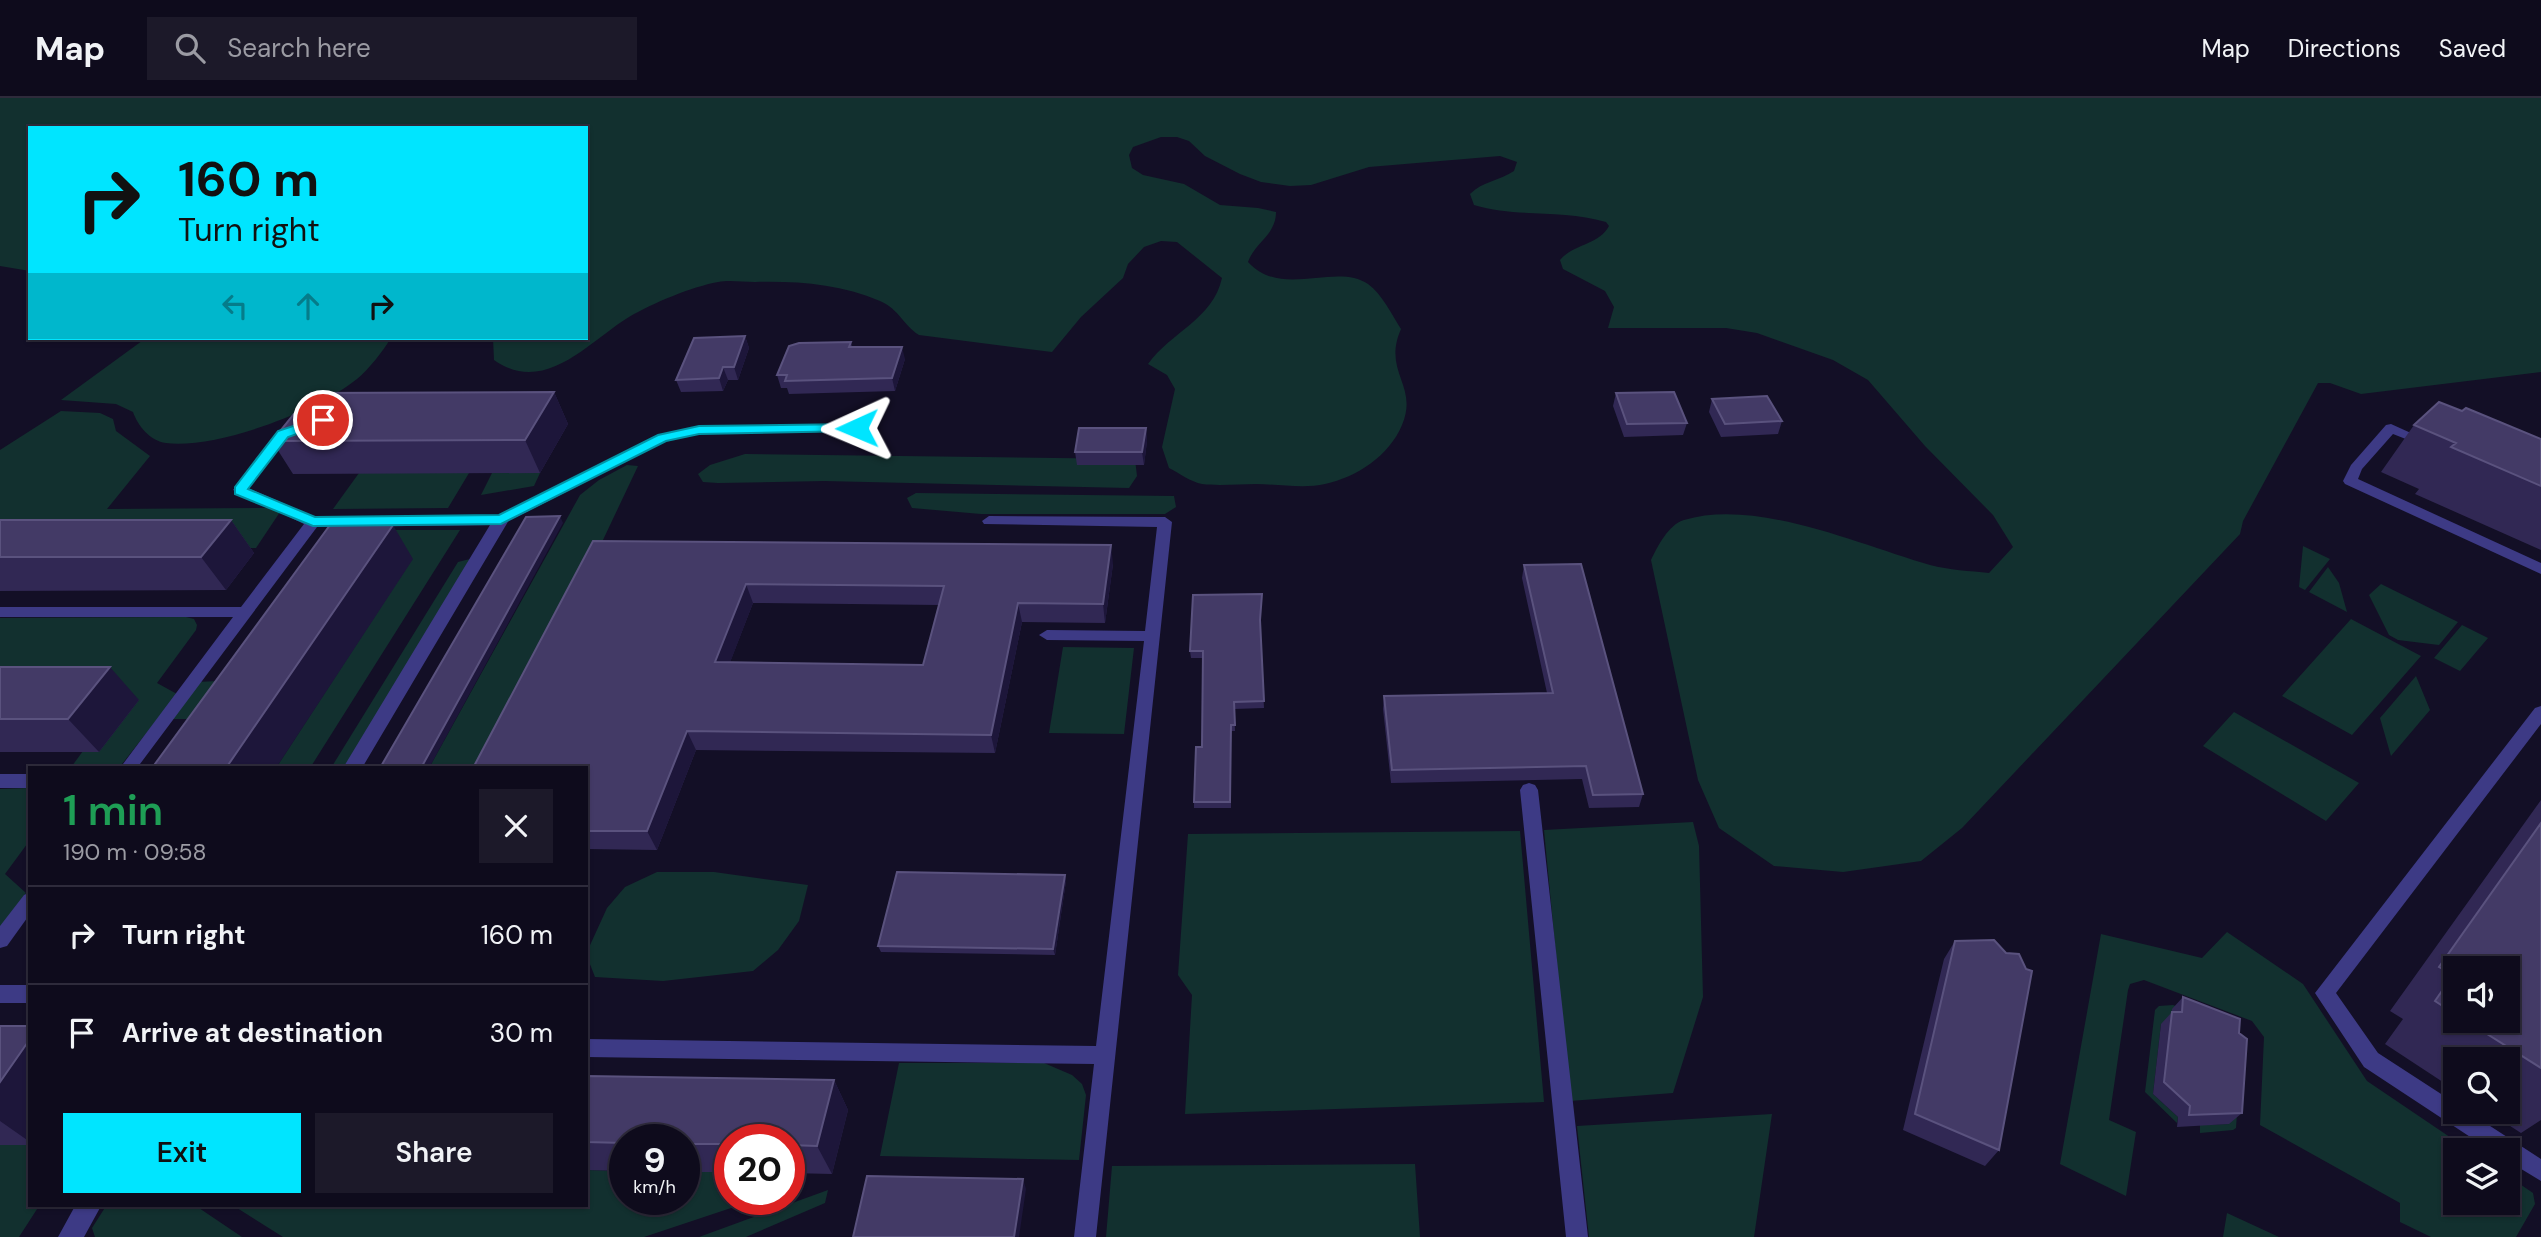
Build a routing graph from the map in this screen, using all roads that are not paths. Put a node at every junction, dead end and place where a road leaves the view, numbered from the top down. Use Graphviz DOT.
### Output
graph roads {
  1 [pos="309,425"];
  2 [pos="857,428"];
  3 [pos="2441,449"];
  4 [pos="501,520"];
  5 [pos="989,521"];
  6 [pos="313,522"];
  7 [pos="2541,569"];
  8 [pos="0,612"];
  9 [pos="246,612"];
  10 [pos="1047,635"];
  11 [pos="1152,636"];
  12 [pos="2541,712"];
  13 [pos="130,766"];
  14 [pos="353,766"];
  15 [pos="0,781"];
  16 [pos="28,781"];
  17 [pos="1529,790"];
  18 [pos="28,903"];
  19 [pos="0,940"];
  20 [pos="0,994"];
  21 [pos="28,994"];
  22 [pos="588,1048"];
  23 [pos="1105,1055"];
  24 [pos="2541,1171"];
  25 [pos="88,1207"];
  26 [pos="70,1237"];
  27 [pos="1084,1237"];
  28 [pos="1577,1237"];
  1 -- 6 [label="lane"];
  2 -- 4 [label="lane"];
  3 -- 7 [label="lane"];
  4 -- 6 [label="lane"];
  4 -- 14 [label="street"];
  5 -- 11 [label="lane"];
  6 -- 9 [label="lane"];
  8 -- 9 [label="lane"];
  9 -- 13 [label="lane"];
  10 -- 11 [label="lane"];
  11 -- 23 [label="lane"];
  12 -- 24 [label="lane"];
  15 -- 16 [label="lane"];
  17 -- 28 [label="lane"];
  18 -- 19 [label="lane"];
  20 -- 21 [label="lane"];
  22 -- 23 [label="lane"];
  23 -- 27 [label="lane"];
  25 -- 26 [label="street"];
}
